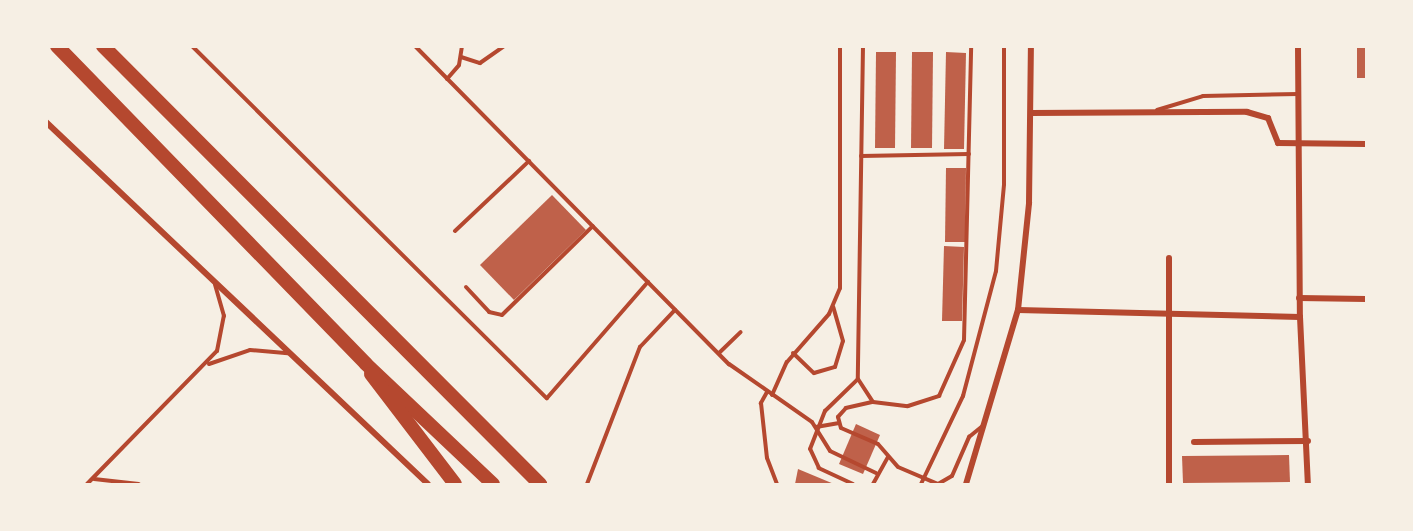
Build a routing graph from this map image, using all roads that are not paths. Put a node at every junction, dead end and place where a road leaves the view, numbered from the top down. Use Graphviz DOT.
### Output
graph roads {
  1 [pos="57,46"];
  2 [pos="103,46"];
  3 [pos="192,46"];
  4 [pos="415,46"];
  5 [pos="462,46"];
  6 [pos="504,46"];
  7 [pos="840,46"];
  8 [pos="863,46"];
  9 [pos="971,46"];
  10 [pos="1004,46"];
  11 [pos="1031,46"];
  12 [pos="1298,46"];
  13 [pos="461,57"];
  14 [pos="447,79"];
  15 [pos="1298,94"];
  16 [pos="1157,110"];
  17 [pos="1031,113"];
  18 [pos="46,122"];
  19 [pos="1366,144"];
  20 [pos="1299,146"];
  21 [pos="969,154"];
  22 [pos="861,156"];
  23 [pos="530,161"];
  24 [pos="593,226"];
  25 [pos="455,231"];
  26 [pos="1169,258"];
  27 [pos="212,275"];
  28 [pos="648,282"];
  29 [pos="466,287"];
  30 [pos="1299,298"];
  31 [pos="1366,298"];
  32 [pos="833,307"];
  33 [pos="675,310"];
  34 [pos="1018,310"];
  35 [pos="1170,313"];
  36 [pos="1300,317"];
  37 [pos="741,332"];
  38 [pos="719,353"];
  39 [pos="793,353"];
  40 [pos="300,358"];
  41 [pos="366,364"];
  42 [pos="206,366"];
  43 [pos="858,380"];
  44 [pos="767,392"];
  45 [pos="772,395"];
  46 [pos="873,402"];
  47 [pos="838,423"];
  48 [pos="987,423"];
  49 [pos="816,427"];
  50 [pos="1308,441"];
  51 [pos="1194,442"];
  52 [pos="888,457"];
  53 [pos="876,473"];
  54 [pos="93,478"];
  55 [pos="924,478"];
  56 [pos="87,484"];
  57 [pos="139,484"];
  58 [pos="428,484"];
  59 [pos="455,484"];
  60 [pos="493,484"];
  61 [pos="540,484"];
  62 [pos="587,484"];
  63 [pos="777,484"];
  64 [pos="854,484"];
  65 [pos="873,484"];
  66 [pos="921,484"];
  67 [pos="966,484"];
  68 [pos="1169,484"];
  69 [pos="1308,484"];
  1 -- 41 [label="highway"];
  2 -- 61 [label="highway"];
  3 -- 28 [label="lane"];
  4 -- 14 [label="lane"];
  5 -- 13 [label="lane"];
  6 -- 13 [label="lane"];
  7 -- 32 [label="lane"];
  8 -- 22 [label="lane"];
  9 -- 21 [label="lane"];
  10 -- 55 [label="lane"];
  11 -- 17 [label="street"];
  12 -- 15 [label="street"];
  13 -- 14 [label="lane"];
  14 -- 23 [label="lane"];
  15 -- 16 [label="lane"];
  15 -- 20 [label="street"];
  16 -- 17 [label="street"];
  16 -- 20 [label="street"];
  17 -- 34 [label="street"];
  18 -- 27 [label="street"];
  19 -- 20 [label="street"];
  20 -- 30 [label="street"];
  21 -- 22 [label="lane"];
  21 -- 46 [label="lane"];
  22 -- 43 [label="lane"];
  23 -- 24 [label="lane"];
  23 -- 25 [label="lane"];
  24 -- 28 [label="lane"];
  24 -- 29 [label="lane"];
  26 -- 35 [label="street"];
  27 -- 40 [label="street"];
  27 -- 42 [label="lane"];
  28 -- 33 [label="lane"];
  30 -- 31 [label="street"];
  30 -- 36 [label="street"];
  32 -- 39 [label="lane"];
  32 -- 39 [label="lane"];
  33 -- 38 [label="lane"];
  33 -- 62 [label="lane"];
  34 -- 35 [label="street"];
  34 -- 48 [label="street"];
  35 -- 36 [label="street"];
  35 -- 68 [label="street"];
  36 -- 50 [label="street"];
  37 -- 38 [label="lane"];
  38 -- 44 [label="lane"];
  39 -- 45 [label="lane"];
  40 -- 42 [label="lane"];
  40 -- 58 [label="street"];
  41 -- 59 [label="highway"];
  41 -- 60 [label="highway"];
  42 -- 54 [label="lane"];
  43 -- 46 [label="lane"];
  43 -- 49 [label="lane"];
  44 -- 45 [label="lane"];
  44 -- 63 [label="lane"];
  45 -- 49 [label="lane"];
  46 -- 47 [label="lane"];
  47 -- 49 [label="lane"];
  47 -- 52 [label="lane"];
  48 -- 55 [label="lane"];
  48 -- 67 [label="street"];
  49 -- 53 [label="lane"];
  49 -- 64 [label="lane"];
  50 -- 51 [label="street"];
  50 -- 69 [label="street"];
  52 -- 53 [label="lane"];
  52 -- 55 [label="lane"];
  53 -- 65 [label="lane"];
  54 -- 56 [label="lane"];
  54 -- 57 [label="lane"];
  55 -- 66 [label="lane"];
}
